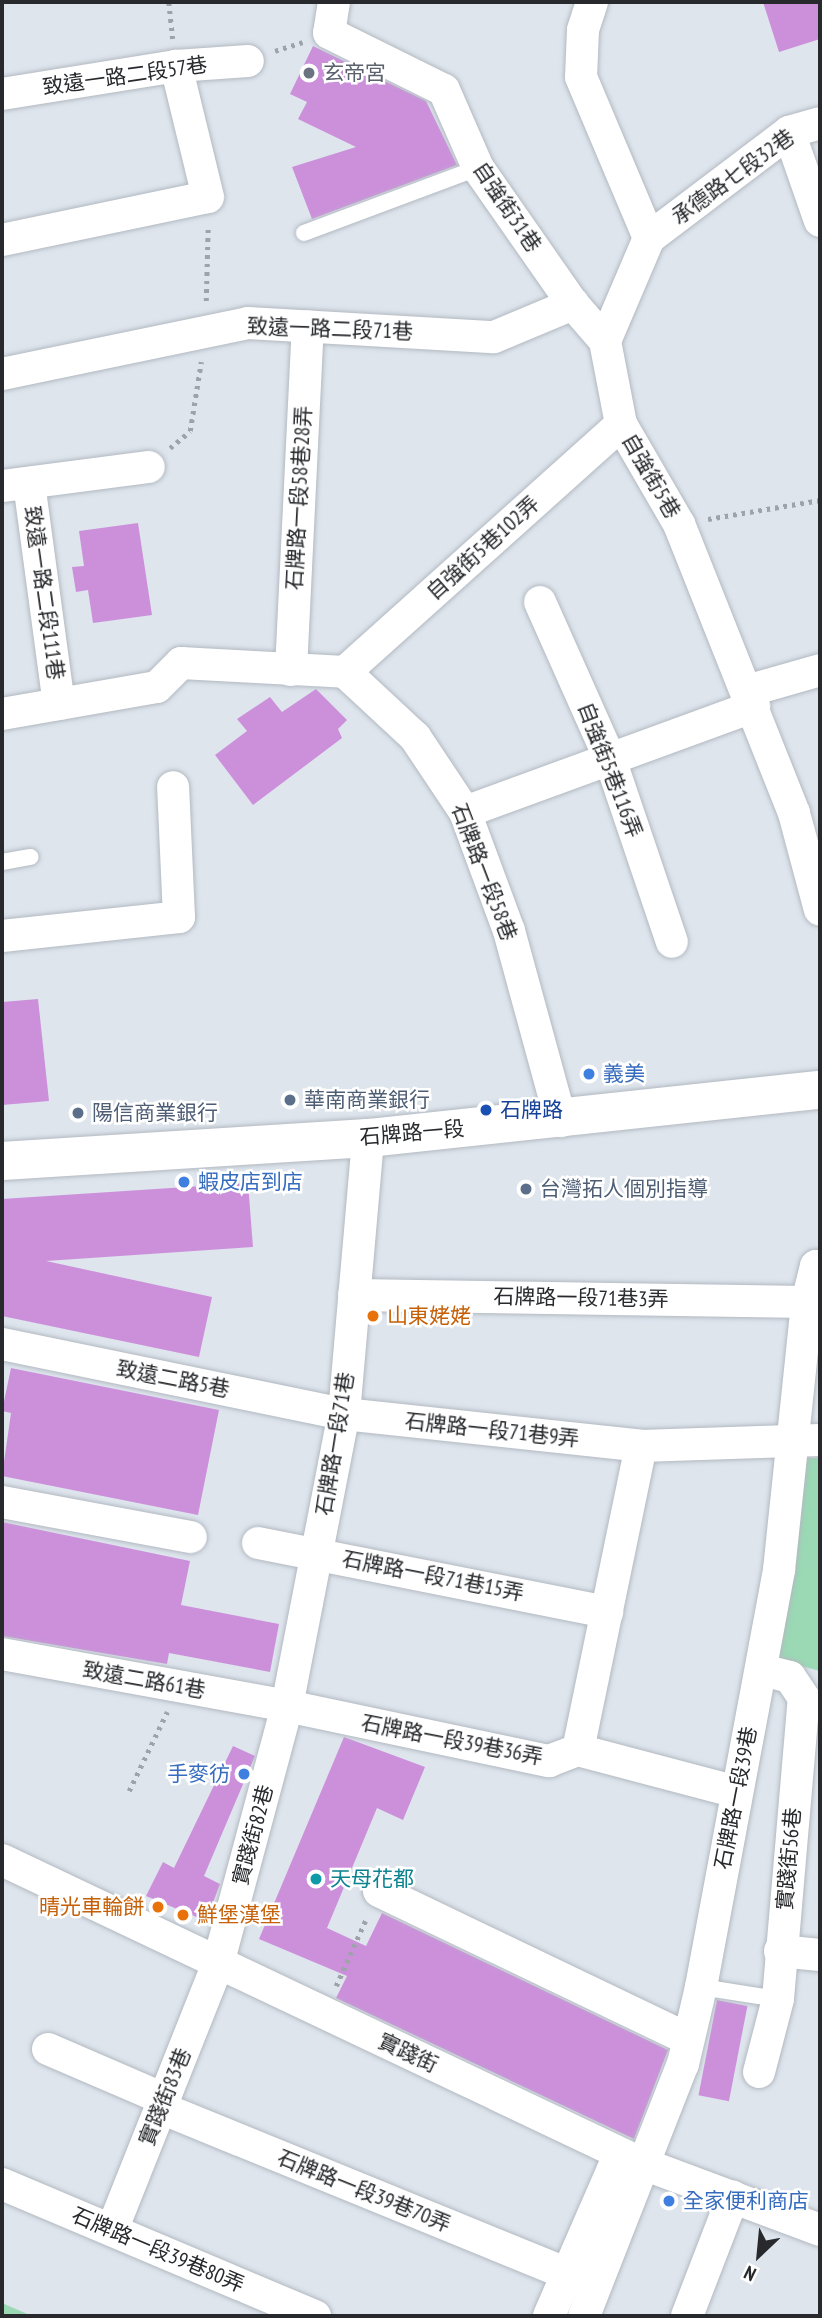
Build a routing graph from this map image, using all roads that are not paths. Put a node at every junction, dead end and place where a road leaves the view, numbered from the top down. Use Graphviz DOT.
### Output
graph roads {
  1 [pos="334,2"];
  2 [pos="592,2"];
  3 [pos="248,61"];
  4 [pos="176,66"];
  5 [pos="2,94"];
  6 [pos="820,123"];
  7 [pos="789,132"];
  8 [pos="478,169"];
  9 [pos="820,221"];
  10 [pos="304,233"];
  11 [pos="649,238"];
  12 [pos="2,240"];
  13 [pos="573,304"];
  14 [pos="308,326"];
  15 [pos="606,341"];
  16 [pos="2,374"];
  17 [pos="621,424"];
  18 [pos="149,467"];
  19 [pos="15,484"];
  20 [pos="540,602"];
  21 [pos="291,670"];
  22 [pos="820,670"];
  23 [pos="345,672"];
  24 [pos="750,698"];
  25 [pos="59,704"];
  26 [pos="2,714"];
  27 [pos="610,759"];
  28 [pos="173,787"];
  29 [pos="465,812"];
  30 [pos="31,857"];
  31 [pos="2,862"];
  32 [pos="820,910"];
  33 [pos="2,936"];
  34 [pos="672,942"];
  35 [pos="820,1090"];
  36 [pos="561,1121"];
  37 [pos="368,1138"];
  38 [pos="2,1161"];
  39 [pos="820,1266"];
  40 [pos="354,1295"];
  41 [pos="807,1302"];
  42 [pos="2,1344"];
  43 [pos="344,1414"];
  44 [pos="807,1441"];
  45 [pos="641,1446"];
  46 [pos="2,1502"];
  47 [pos="191,1538"];
  48 [pos="258,1544"];
  49 [pos="317,1553"];
  50 [pos="607,1612"];
  51 [pos="2,1654"];
  52 [pos="761,1670"];
  53 [pos="287,1706"];
  54 [pos="578,1750"];
  55 [pos="737,1792"];
  56 [pos="2,1860"];
  57 [pos="379,1891"];
  58 [pos="780,1951"];
  59 [pos="820,1955"];
  60 [pos="218,1964"];
  61 [pos="701,1986"];
  62 [pos="778,1999"];
  63 [pos="688,2039"];
  64 [pos="48,2049"];
  65 [pos="759,2072"];
  66 [pos="163,2103"];
  67 [pos="641,2163"];
  68 [pos="2,2184"];
  69 [pos="733,2197"];
  70 [pos="112,2230"];
  71 [pos="820,2230"];
  72 [pos="567,2274"];
  73 [pos="315,2316"];
  74 [pos="548,2316"];
  75 [pos="584,2316"];
  76 [pos="687,2316"];
  1 -- 8 [label="street, 自強街31巷"];
  2 -- 11 [label="street"];
  3 -- 4 [label="street, 致遠一路二段57巷"];
  4 -- 5 [label="street, 致遠一路二段57巷"];
  4 -- 12 [label="street"];
  6 -- 7 [label="street, 承德路七段32巷"];
  7 -- 9 [label="street"];
  7 -- 11 [label="street, 承德路七段32巷"];
  8 -- 10 [label="lane"];
  8 -- 13 [label="street, 自強街31巷"];
  11 -- 15 [label="street"];
  13 -- 14 [label="street, 致遠一路二段71巷"];
  13 -- 15 [label="street, 自強街31巷"];
  14 -- 16 [label="street, 致遠一路二段71巷"];
  14 -- 21 [label="street, 石牌路一段58巷28弄"];
  15 -- 17 [label="street, 自強街5巷"];
  17 -- 23 [label="street, 自強街5巷102弄"];
  17 -- 24 [label="street, 自強街5巷"];
  18 -- 19 [label="street"];
  19 -- 25 [label="street, 致遠一路二段111巷"];
  20 -- 27 [label="street, 自強街5巷116弄"];
  21 -- 23 [label="street"];
  21 -- 25 [label="street, 致遠一路二段111巷"];
  22 -- 24 [label="street"];
  23 -- 29 [label="street, 石牌路一段58巷"];
  24 -- 27 [label="street"];
  24 -- 32 [label="street, 自強街5巷"];
  25 -- 26 [label="street, 致遠一路二段111巷"];
  27 -- 29 [label="street"];
  27 -- 34 [label="street, 自強街5巷116弄"];
  28 -- 33 [label="street"];
  29 -- 36 [label="street, 石牌路一段58巷"];
  30 -- 31 [label="lane"];
  35 -- 36 [label="street, 石牌路一段"];
  36 -- 37 [label="street, 石牌路一段"];
  37 -- 38 [label="street, 石牌路一段"];
  37 -- 40 [label="street, 石牌路一段71巷"];
  39 -- 41 [label="street, 石牌路一段39巷"];
  40 -- 41 [label="street, 石牌路一段71巷3弄"];
  40 -- 43 [label="street, 石牌路一段71巷"];
  41 -- 44 [label="street, 石牌路一段39巷"];
  42 -- 43 [label="street, 致遠二路5巷"];
  43 -- 45 [label="street, 石牌路一段71巷9弄"];
  43 -- 49 [label="street, 石牌路一段71巷"];
  44 -- 45 [label="street, 石牌路一段71巷9弄"];
  44 -- 52 [label="street, 石牌路一段39巷"];
  45 -- 50 [label="street"];
  46 -- 47 [label="street"];
  48 -- 49 [label="street, 石牌路一段71巷15弄"];
  49 -- 50 [label="street, 石牌路一段71巷15弄"];
  49 -- 53 [label="street, 石牌路一段71巷"];
  50 -- 54 [label="street"];
  51 -- 53 [label="street, 致遠二路61巷"];
  52 -- 55 [label="street, 石牌路一段39巷"];
  52 -- 58 [label="street, 實踐街56巷"];
  53 -- 54 [label="street, 石牌路一段39巷36弄"];
  53 -- 60 [label="street, 實踐街82巷"];
  54 -- 55 [label="street"];
  55 -- 61 [label="street, 石牌路一段39巷"];
  56 -- 60 [label="street, 實踐街"];
  57 -- 63 [label="street"];
  58 -- 59 [label="street"];
  58 -- 62 [label="street, 實踐街56巷"];
  60 -- 66 [label="street, 實踐街83巷"];
  60 -- 67 [label="street, 實踐街"];
  61 -- 62 [label="lane"];
  61 -- 63 [label="street, 石牌路一段39巷"];
  62 -- 65 [label="street, 實踐街56巷"];
  63 -- 67 [label="street, 石牌路一段39巷"];
  64 -- 66 [label="street, 石牌路一段39巷70弄"];
  66 -- 70 [label="street, 實踐街83巷"];
  66 -- 72 [label="street, 石牌路一段39巷70弄"];
  67 -- 69 [label="street, 實踐街"];
  67 -- 72 [label="street"];
  67 -- 75 [label="street, 石牌路一段39巷"];
  68 -- 70 [label="street, 石牌路一段39巷80弄"];
  69 -- 71 [label="street, 實踐街"];
  69 -- 76 [label="street"];
  70 -- 73 [label="street, 石牌路一段39巷80弄"];
  72 -- 74 [label="street"];
}
